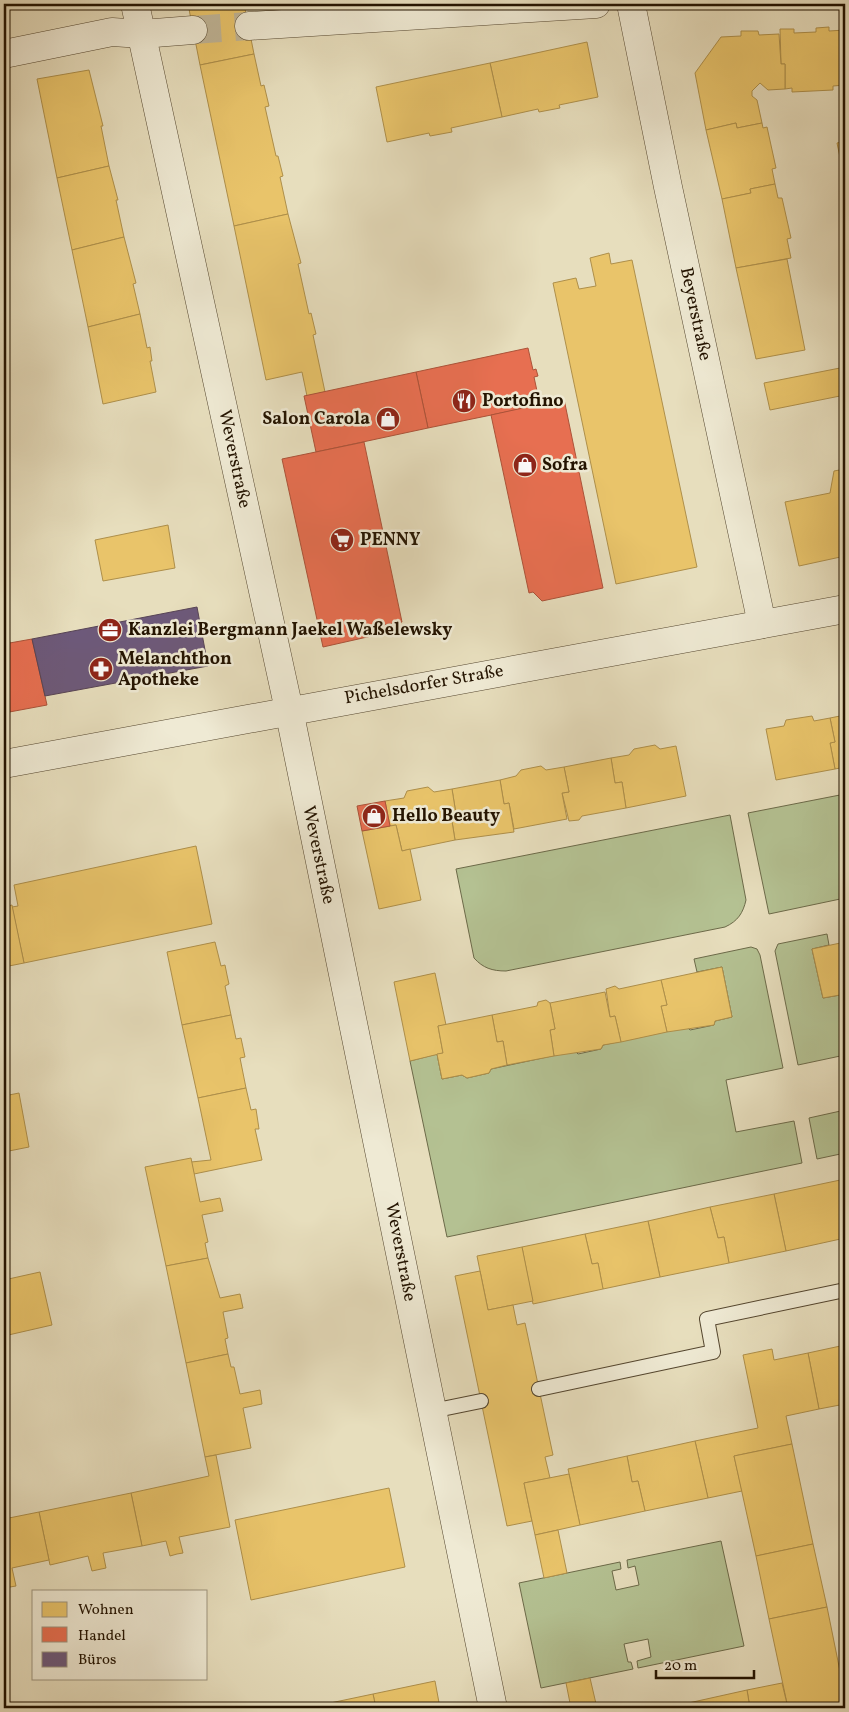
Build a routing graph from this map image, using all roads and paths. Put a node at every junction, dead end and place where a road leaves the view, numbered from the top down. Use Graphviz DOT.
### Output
graph roads {
  1 [pos="135,4"];
  2 [pos="596,4"];
  3 [pos="631,4"];
  4 [pos="249,26"];
  5 [pos="193,30"];
  6 [pos="142,34"];
  7 [pos="4,54"];
  8 [pos="845,609"];
  9 [pos="762,624"];
  10 [pos="289,710"];
  11 [pos="4,764"];
  12 [pos="845,1290"];
  13 [pos="539,1388"];
  14 [pos="481,1401"];
  15 [pos="432,1411"];
  16 [pos="493,1708"];
  1 -- 6 [label="street, Weverstraße"];
  2 -- 4 [label="street"];
  3 -- 9 [label="street, Beyerstraße"];
  5 -- 6 [label="street"];
  6 -- 7 [label="street"];
  6 -- 10 [label="street, Weverstraße"];
  8 -- 9 [label="street, Pichelsdorfer Straße"];
  9 -- 10 [label="street, Pichelsdorfer Straße"];
  10 -- 11 [label="street, Pichelsdorfer Straße"];
  10 -- 15 [label="street, Weverstraße"];
  12 -- 13 [label="lane"];
  14 -- 15 [label="lane"];
  15 -- 16 [label="street, Weverstraße"];
}
